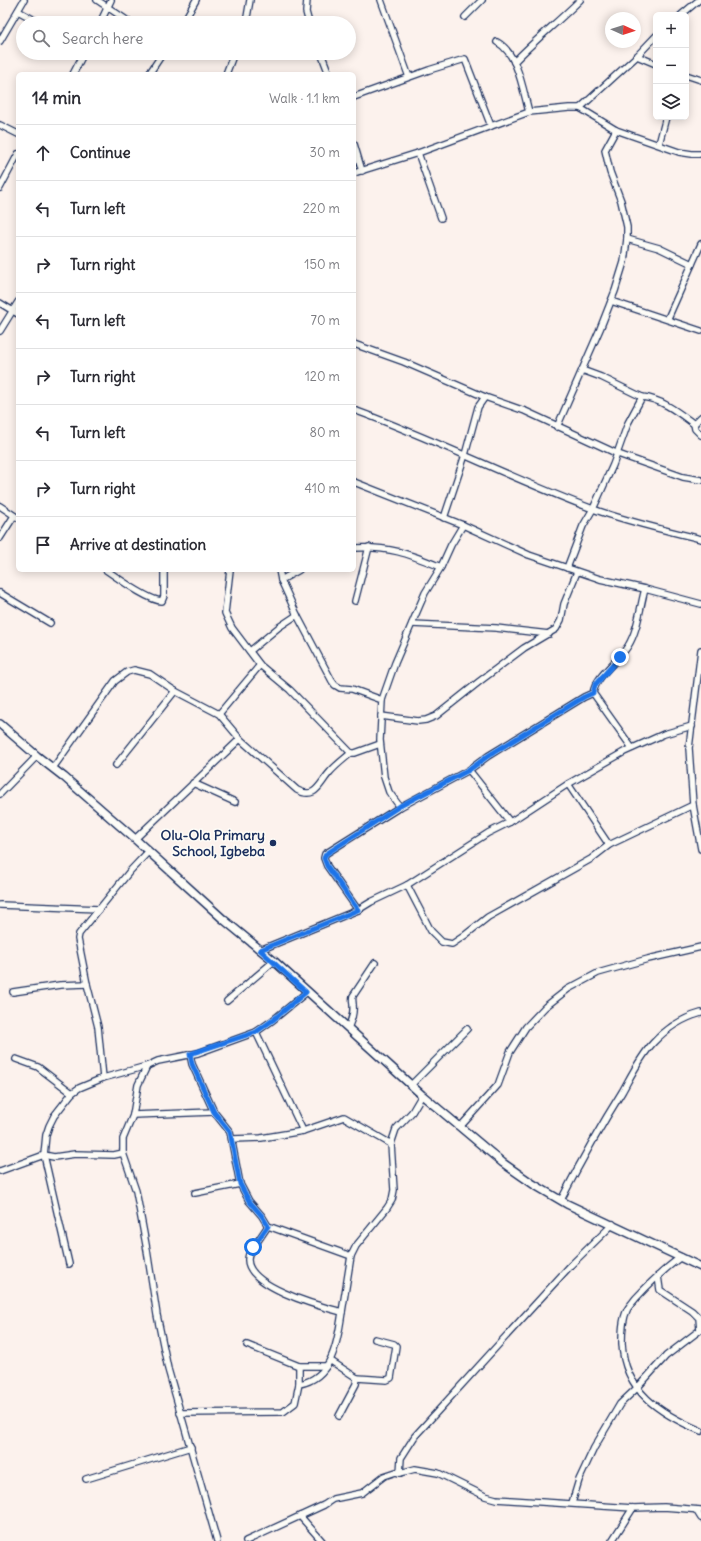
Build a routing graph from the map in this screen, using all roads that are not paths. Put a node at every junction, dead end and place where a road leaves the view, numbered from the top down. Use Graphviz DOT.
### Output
graph roads {
  1 [pos="24,0"];
  2 [pos="97,0"];
  3 [pos="111,0"];
  4 [pos="196,0"];
  5 [pos="250,0"];
  6 [pos="306,0"];
  7 [pos="381,0"];
  8 [pos="482,0"];
  9 [pos="580,0"];
  10 [pos="700,0"];
  11 [pos="108,8"];
  12 [pos="18,11"];
  13 [pos="685,12"];
  14 [pos="27,16"];
  15 [pos="104,16"];
  16 [pos="120,16"];
  17 [pos="187,16"];
  18 [pos="247,16"];
  19 [pos="307,16"];
  20 [pos="465,17"];
  21 [pos="653,39"];
  22 [pos="0,41"];
  23 [pos="497,42"];
  24 [pos="637,56"];
  25 [pos="80,60"];
  26 [pos="159,60"];
  27 [pos="231,60"];
  28 [pos="324,60"];
  29 [pos="514,62"];
  30 [pos="653,63"];
  31 [pos="74,72"];
  32 [pos="150,72"];
  33 [pos="227,72"];
  34 [pos="328,72"];
  35 [pos="689,76"];
  36 [pos="409,77"];
  37 [pos="701,80"];
  38 [pos="356,96"];
  39 [pos="580,108"];
  40 [pos="529,112"];
  41 [pos="665,120"];
  42 [pos="0,125"];
  43 [pos="491,126"];
  44 [pos="616,130"];
  45 [pos="16,133"];
  46 [pos="659,144"];
  47 [pos="356,150"];
  48 [pos="418,153"];
  49 [pos="701,154"];
  50 [pos="16,158"];
  51 [pos="362,170"];
  52 [pos="356,172"];
  53 [pos="0,188"];
  54 [pos="441,218"];
  55 [pos="627,239"];
  56 [pos="701,244"];
  57 [pos="692,264"];
  58 [pos="611,301"];
  59 [pos="0,303"];
  60 [pos="16,312"];
  61 [pos="668,318"];
  62 [pos="0,331"];
  63 [pos="701,331"];
  64 [pos="356,345"];
  65 [pos="582,370"];
  66 [pos="485,397"];
  67 [pos="642,397"];
  68 [pos="356,411"];
  69 [pos="701,417"];
  70 [pos="694,424"];
  71 [pos="557,427"];
  72 [pos="701,435"];
  73 [pos="618,454"];
  74 [pos="465,455"];
  75 [pos="701,480"];
  76 [pos="356,483"];
  77 [pos="0,506"];
  78 [pos="593,509"];
  79 [pos="16,517"];
  80 [pos="444,518"];
  81 [pos="463,525"];
  82 [pos="0,538"];
  83 [pos="701,539"];
  84 [pos="356,548"];
  85 [pos="369,548"];
  86 [pos="442,567"];
  87 [pos="567,568"];
  88 [pos="109,572"];
  89 [pos="164,572"];
  90 [pos="230,572"];
  91 [pos="279,572"];
  92 [pos="295,572"];
  93 [pos="577,572"];
  94 [pos="281,580"];
  95 [pos="645,589"];
  96 [pos="0,593"];
  97 [pos="355,601"];
  98 [pos="701,604"];
  99 [pos="297,614"];
  100 [pos="50,623"];
  101 [pos="412,624"];
  102 [pos="549,634"];
  103 [pos="701,650"];
  104 [pos="250,651"];
  105 [pos="260,665"];
  106 [pos="174,691"];
  107 [pos="593,693"];
  108 [pos="382,700"];
  109 [pos="219,714"];
  110 [pos="380,716"];
  111 [pos="0,724"];
  112 [pos="692,726"];
  113 [pos="240,739"];
  114 [pos="380,744"];
  115 [pos="632,748"];
  116 [pos="351,753"];
  117 [pos="37,756"];
  118 [pos="116,765"];
  119 [pos="53,768"];
  120 [pos="469,770"];
  121 [pos="193,783"];
  122 [pos="568,784"];
  123 [pos="0,794"];
  124 [pos="235,802"];
  125 [pos="693,805"];
  126 [pos="400,806"];
  127 [pos="510,822"];
  128 [pos="135,839"];
  129 [pos="609,845"];
  130 [pos="701,849"];
  131 [pos="148,852"];
  132 [pos="407,885"];
  133 [pos="0,905"];
  134 [pos="99,909"];
  135 [pos="358,910"];
  136 [pos="701,947"];
  137 [pos="260,950"];
  138 [pos="274,961"];
  139 [pos="374,963"];
  140 [pos="87,984"];
  141 [pos="13,992"];
  142 [pos="306,992"];
  143 [pos="227,1000"];
  144 [pos="701,1013"];
  145 [pos="348,1028"];
  146 [pos="467,1029"];
  147 [pos="256,1032"];
  148 [pos="190,1054"];
  149 [pos="16,1058"];
  150 [pos="147,1066"];
  151 [pos="103,1078"];
  152 [pos="411,1085"];
  153 [pos="72,1093"];
  154 [pos="422,1095"];
  155 [pos="214,1112"];
  156 [pos="133,1115"];
  157 [pos="460,1127"];
  158 [pos="303,1131"];
  159 [pos="232,1139"];
  160 [pos="392,1144"];
  161 [pos="123,1153"];
  162 [pos="44,1155"];
  163 [pos="0,1171"];
  164 [pos="240,1184"];
  165 [pos="196,1193"];
  166 [pos="561,1200"];
  167 [pos="613,1224"];
  168 [pos="268,1226"];
  169 [pos="350,1256"];
  170 [pos="681,1256"];
  171 [pos="69,1264"];
  172 [pos="701,1267"];
  173 [pos="658,1276"];
  174 [pos="342,1312"];
  175 [pos="375,1339"];
  176 [pos="247,1345"];
  177 [pos="330,1361"];
  178 [pos="299,1366"];
  179 [pos="326,1366"];
  180 [pos="357,1378"];
  181 [pos="299,1384"];
  182 [pos="638,1387"];
  183 [pos="180,1413"];
  184 [pos="339,1416"];
  185 [pos="701,1431"];
  186 [pos="191,1447"];
  187 [pos="400,1473"];
  188 [pos="86,1479"];
  189 [pos="572,1503"];
  190 [pos="633,1508"];
  191 [pos="699,1510"];
  192 [pos="300,1516"];
  193 [pos="701,1518"];
  194 [pos="217,1541"];
  195 [pos="246,1541"];
  196 [pos="322,1541"];
  197 [pos="612,1541"];
  1 -- 12 [label="street"];
  2 -- 11 [label="street"];
  3 -- 11 [label="street"];
  4 -- 17 [label="street"];
  5 -- 18 [label="street"];
  6 -- 19 [label="street"];
  7 -- 36 [label="street"];
  8 -- 20 [label="street"];
  9 -- 29 [label="street"];
  10 -- 13 [label="street"];
  11 -- 15 [label="street"];
  11 -- 16 [label="street"];
  12 -- 14 [label="street"];
  12 -- 22 [label="street"];
  21 -- 24 [label="street"];
  23 -- 29 [label="street"];
  24 -- 30 [label="street"];
  24 -- 39 [label="street"];
  25 -- 31 [label="street"];
  26 -- 32 [label="street"];
  27 -- 33 [label="street"];
  28 -- 34 [label="street"];
  29 -- 40 [label="street"];
  35 -- 37 [label="street"];
  36 -- 38 [label="street"];
  36 -- 43 [label="street"];
  39 -- 40 [label="street"];
  39 -- 44 [label="street"];
  40 -- 43 [label="street"];
  41 -- 46 [label="street"];
  42 -- 45 [label="street"];
  43 -- 48 [label="street"];
  44 -- 46 [label="street"];
  44 -- 55 [label="street"];
  46 -- 49 [label="street"];
  47 -- 51 [label="street"];
  48 -- 51 [label="street"];
  48 -- 54 [label="street"];
  50 -- 53 [label="street"];
  51 -- 52 [label="street"];
  55 -- 57 [label="street"];
  55 -- 58 [label="street"];
  56 -- 57 [label="street"];
  57 -- 61 [label="street"];
  58 -- 61 [label="street"];
  58 -- 65 [label="street"];
  59 -- 60 [label="street"];
  60 -- 62 [label="street"];
  61 -- 63 [label="street"];
  64 -- 66 [label="street"];
  65 -- 67 [label="street"];
  65 -- 71 [label="street"];
  66 -- 71 [label="street"];
  66 -- 74 [label="street"];
  67 -- 70 [label="street"];
  67 -- 73 [label="street"];
  68 -- 74 [label="street"];
  69 -- 70 [label="street"];
  70 -- 72 [label="street"];
  71 -- 73 [label="street"];
  73 -- 75 [label="street"];
  73 -- 78 [label="street"];
  74 -- 78 [label="street"];
  74 -- 80 [label="street"];
  76 -- 80 [label="street"];
  77 -- 79 [label="street"];
  78 -- 83 [label="street"];
  78 -- 87 [label="street"];
  79 -- 82 [label="street"];
  80 -- 81 [label="street"];
  81 -- 86 [label="street"];
  81 -- 87 [label="street"];
  84 -- 85 [label="street"];
  85 -- 86 [label="street"];
  85 -- 97 [label="street"];
  86 -- 101 [label="street"];
  87 -- 93 [label="street"];
  88 -- 89 [label="street"];
  90 -- 104 [label="street"];
  91 -- 94 [label="street"];
  92 -- 94 [label="street"];
  93 -- 95 [label="street"];
  93 -- 102 [label="street"];
  94 -- 99 [label="street"];
  95 -- 98 [label="street"];
  95 -- 107 [label="street"];
  96 -- 100 [label="street"];
  99 -- 104 [label="street"];
  99 -- 108 [label="street"];
  101 -- 102 [label="street"];
  101 -- 108 [label="street"];
  102 -- 110 [label="street"];
  103 -- 112 [label="street"];
  104 -- 105 [label="street"];
  105 -- 109 [label="street"];
  105 -- 116 [label="street"];
  106 -- 109 [label="street"];
  106 -- 118 [label="street"];
  106 -- 119 [label="street"];
  107 -- 115 [label="street"];
  107 -- 120 [label="street"];
  108 -- 110 [label="street"];
  109 -- 113 [label="street"];
  110 -- 114 [label="street"];
  111 -- 117 [label="street"];
  112 -- 115 [label="street"];
  112 -- 125 [label="street"];
  113 -- 116 [label="street"];
  113 -- 121 [label="street"];
  114 -- 116 [label="street"];
  114 -- 126 [label="street"];
  115 -- 122 [label="street"];
  117 -- 119 [label="street"];
  117 -- 123 [label="street"];
  119 -- 128 [label="street"];
  120 -- 126 [label="street"];
  120 -- 127 [label="street"];
  121 -- 124 [label="street"];
  121 -- 128 [label="street"];
  122 -- 127 [label="street"];
  122 -- 129 [label="street"];
  125 -- 129 [label="street"];
  125 -- 130 [label="street"];
  126 -- 135 [label="street"];
  127 -- 132 [label="street"];
  128 -- 131 [label="street"];
  129 -- 132 [label="street"];
  131 -- 134 [label="street"];
  131 -- 137 [label="street"];
  132 -- 135 [label="street"];
  133 -- 134 [label="street"];
  134 -- 140 [label="street"];
  135 -- 137 [label="street"];
  136 -- 157 [label="street"];
  137 -- 138 [label="street"];
  138 -- 142 [label="street"];
  138 -- 143 [label="street"];
  139 -- 145 [label="street"];
  140 -- 141 [label="street"];
  140 -- 151 [label="street"];
  142 -- 145 [label="street"];
  142 -- 147 [label="street"];
  144 -- 166 [label="street"];
  145 -- 152 [label="street"];
  146 -- 152 [label="street"];
  147 -- 148 [label="street"];
  147 -- 158 [label="street"];
  148 -- 150 [label="street"];
  148 -- 155 [label="street"];
  149 -- 153 [label="street"];
  150 -- 151 [label="street"];
  150 -- 156 [label="street"];
  151 -- 153 [label="street"];
  152 -- 154 [label="street"];
  153 -- 162 [label="street"];
  154 -- 157 [label="street"];
  154 -- 160 [label="street"];
  155 -- 156 [label="street"];
  155 -- 159 [label="street"];
  156 -- 161 [label="street"];
  157 -- 166 [label="street"];
  158 -- 159 [label="street"];
  158 -- 160 [label="street"];
  159 -- 164 [label="street"];
  160 -- 169 [label="street"];
  161 -- 162 [label="street"];
  161 -- 183 [label="street"];
  162 -- 163 [label="street"];
  162 -- 171 [label="street"];
  164 -- 165 [label="street"];
  164 -- 168 [label="street"];
  166 -- 167 [label="street"];
  167 -- 170 [label="street"];
  167 -- 187 [label="street"];
  168 -- 169 [label="street"];
  168 -- 174 [label="street"];
  169 -- 174 [label="street"];
  170 -- 172 [label="street"];
  170 -- 173 [label="street"];
  173 -- 182 [label="street"];
  173 -- 182 [label="street"];
  174 -- 177 [label="street"];
  175 -- 180 [label="street"];
  176 -- 178 [label="street"];
  177 -- 179 [label="street"];
  177 -- 180 [label="street"];
  178 -- 179 [label="street"];
  178 -- 181 [label="street"];
  179 -- 181 [label="street"];
  180 -- 184 [label="street"];
  181 -- 183 [label="street"];
  182 -- 185 [label="street"];
  182 -- 189 [label="street"];
  183 -- 186 [label="street"];
  186 -- 188 [label="street"];
  186 -- 194 [label="street"];
  187 -- 189 [label="street"];
  187 -- 192 [label="street"];
  189 -- 190 [label="street"];
  190 -- 191 [label="street"];
  190 -- 197 [label="street"];
  191 -- 193 [label="street"];
  192 -- 195 [label="street"];
  192 -- 196 [label="street"];
}
